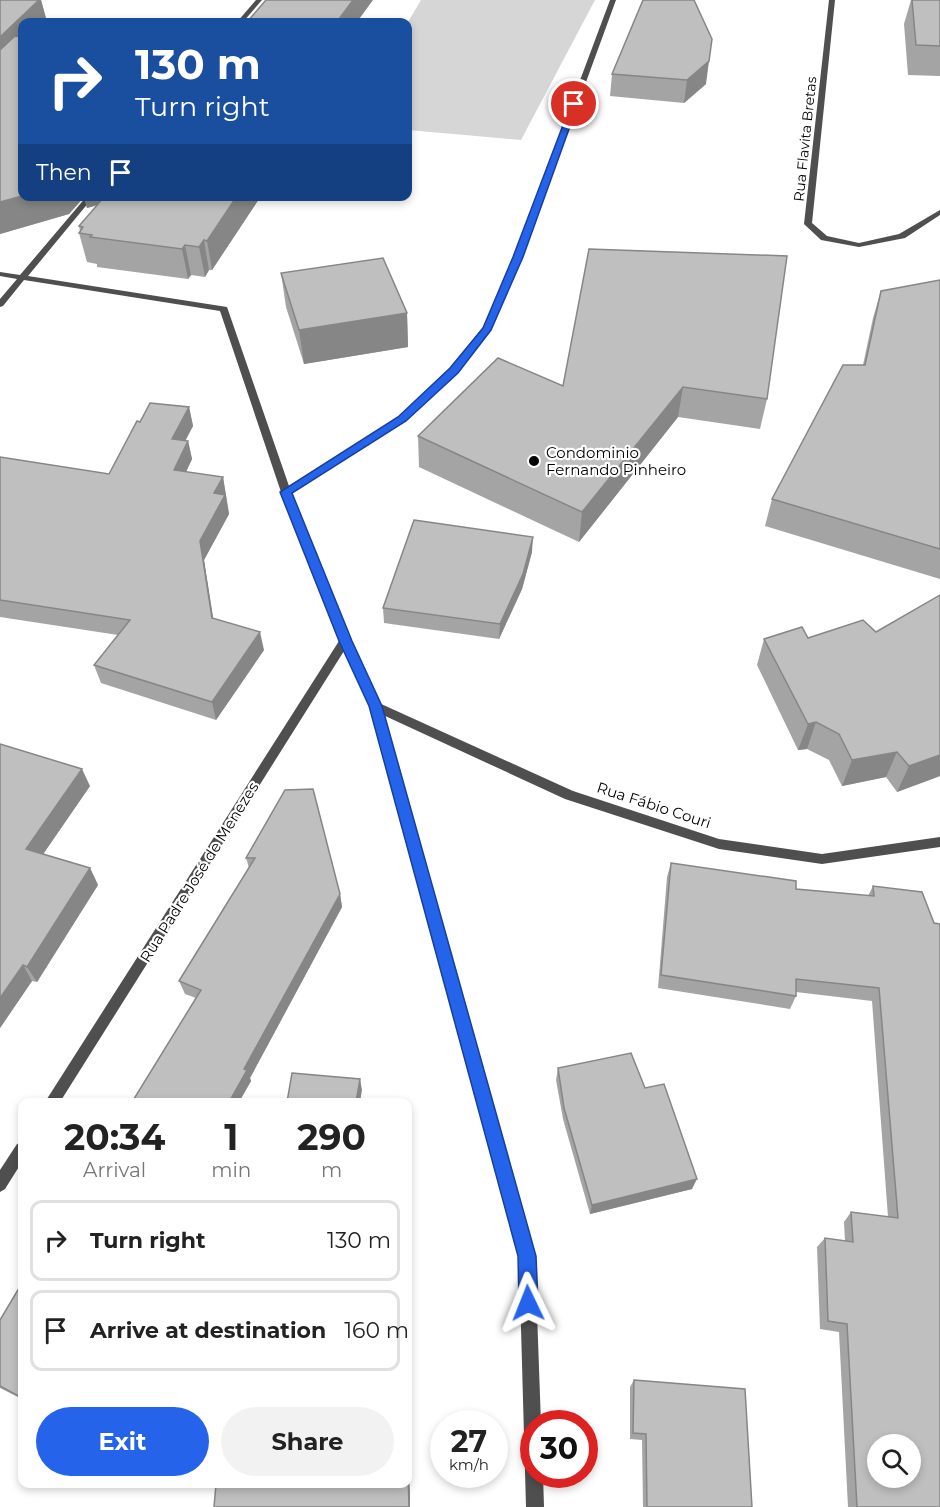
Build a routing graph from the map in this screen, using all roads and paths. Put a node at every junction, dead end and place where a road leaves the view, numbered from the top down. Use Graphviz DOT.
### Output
graph roads {
  1 [pos="259,0"];
  2 [pos="613,0"];
  3 [pos="832,0"];
  4 [pos="243,18"];
  5 [pos="87,201"];
  6 [pos="940,212"];
  7 [pos="0,274"];
  8 [pos="23,276"];
  9 [pos="0,304"];
  10 [pos="286,492"];
  11 [pos="345,641"];
  12 [pos="375,706"];
  13 [pos="940,842"];
  14 [pos="55,1098"];
  15 [pos="18,1155"];
  16 [pos="0,1184"];
  17 [pos="532,1410"];
  18 [pos="534,1488"];
  19 [pos="535,1507"];
  1 -- 4 [label="street"];
  2 -- 10 [label="street"];
  3 -- 6 [label="street, Rua Flavita Bretas"];
  5 -- 8 [label="street"];
  7 -- 8 [label="street"];
  8 -- 9 [label="street"];
  8 -- 10 [label="street"];
  10 -- 11 [label="street"];
  11 -- 12 [label="street"];
  11 -- 14 [label="street, Rua Padre José de Menezes"];
  12 -- 13 [label="street, Rua Fábio Couri"];
  12 -- 17 [label="street"];
  15 -- 16 [label="street"];
  18 -- 19 [label="street"];
}
